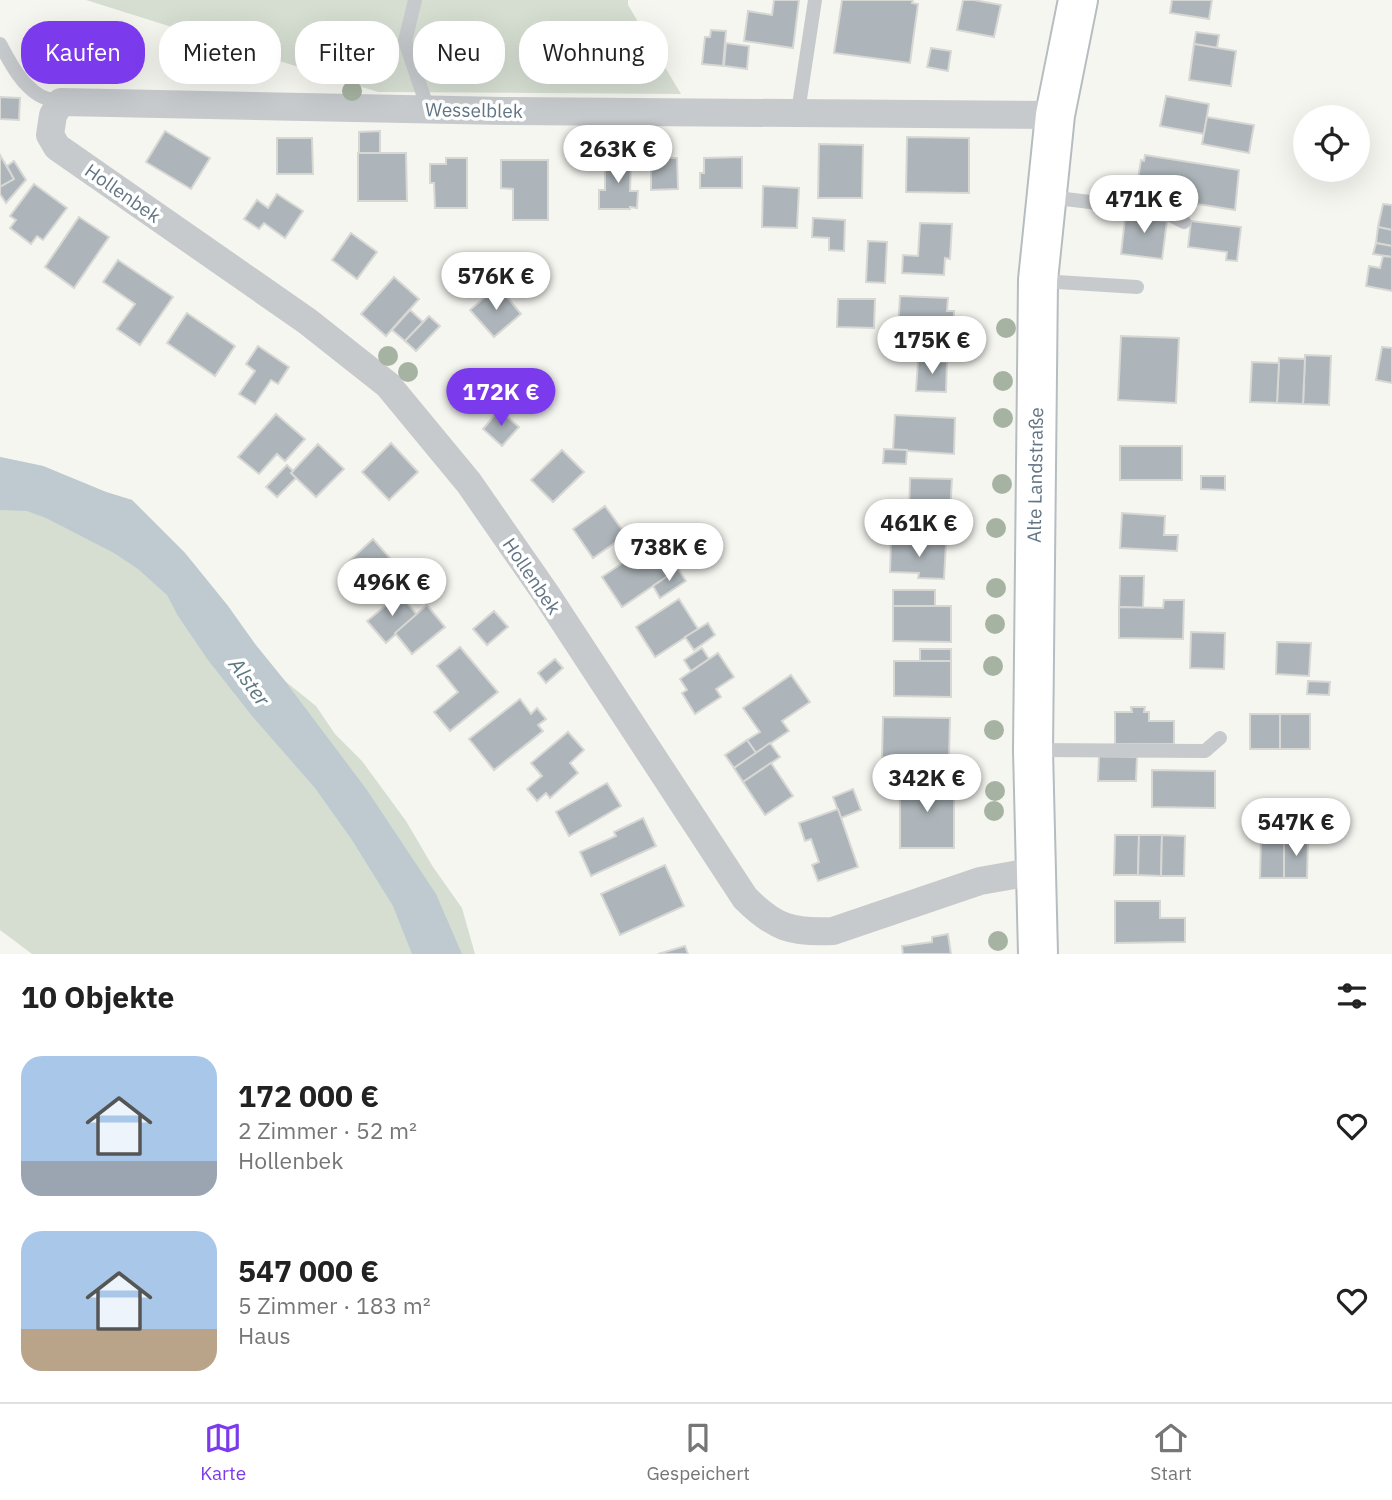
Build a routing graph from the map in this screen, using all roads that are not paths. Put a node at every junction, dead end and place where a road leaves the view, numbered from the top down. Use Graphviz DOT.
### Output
graph roads {
  1 [pos="415,0"];
  2 [pos="816,0"];
  3 [pos="1078,0"];
  4 [pos="0,44"];
  5 [pos="61,102"];
  6 [pos="428,109"];
  7 [pos="798,112"];
  8 [pos="1055,115"];
  9 [pos="1046,197"];
  10 [pos="1184,222"];
  11 [pos="1038,280"];
  12 [pos="1137,287"];
  13 [pos="1220,738"];
  14 [pos="1033,750"];
  15 [pos="1036,871"];
  16 [pos="1038,954"];
  1 -- 6 [label="lane"];
  2 -- 7 [label="lane"];
  3 -- 8 [label="main road, Alte Landstraße"];
  4 -- 5 [label="lane"];
  5 -- 6 [label="street, Wesselblek"];
  5 -- 15 [label="street, Hollenbek"];
  6 -- 7 [label="street, Wesselblek"];
  7 -- 8 [label="street, Wesselblek"];
  8 -- 9 [label="main road, Alte Landstraße"];
  9 -- 10 [label="lane"];
  9 -- 11 [label="main road, Alte Landstraße"];
  11 -- 12 [label="lane"];
  11 -- 14 [label="main road, Alte Landstraße"];
  13 -- 14 [label="lane"];
  14 -- 15 [label="main road, Alte Landstraße"];
  15 -- 16 [label="main road, Alte Landstraße"];
}
